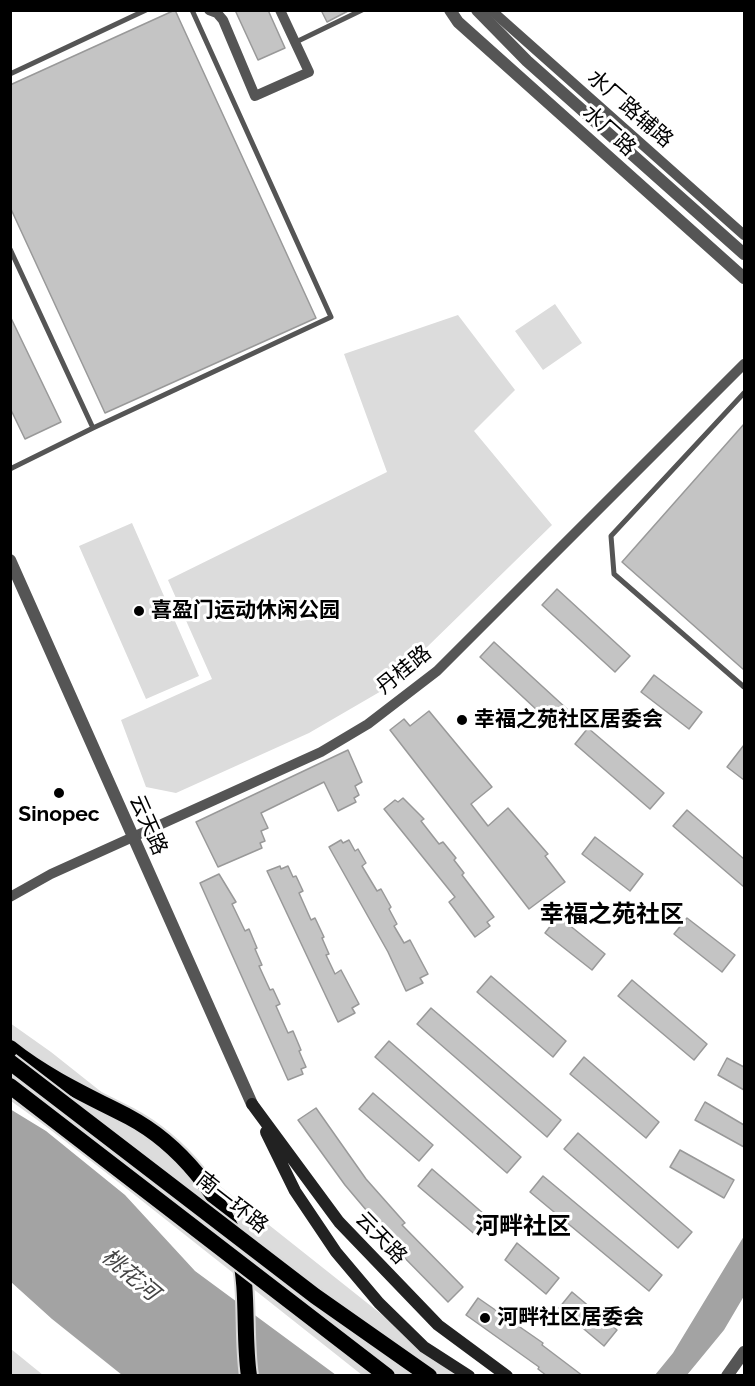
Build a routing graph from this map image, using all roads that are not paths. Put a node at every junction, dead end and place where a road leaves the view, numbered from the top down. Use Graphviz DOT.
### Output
graph roads {
  1 [pos="146,10"];
  2 [pos="192,10"];
  3 [pos="209,10"];
  4 [pos="280,10"];
  5 [pos="362,10"];
  6 [pos="443,10"];
  7 [pos="450,10"];
  8 [pos="477,10"];
  9 [pos="490,10"];
  10 [pos="295,42"];
  11 [pos="10,74"];
  12 [pos="658,201"];
  13 [pos="744,236"];
  14 [pos="10,249"];
  15 [pos="713,250"];
  16 [pos="744,254"];
  17 [pos="744,278"];
  18 [pos="744,284"];
  19 [pos="744,364"];
  20 [pos="744,393"];
  21 [pos="93,428"];
  22 [pos="10,469"];
  23 [pos="10,560"];
  24 [pos="744,687"];
  25 [pos="132,838"];
  26 [pos="10,897"];
  27 [pos="10,1048"];
  28 [pos="10,1062"];
  29 [pos="10,1086"];
  30 [pos="252,1104"];
  31 [pos="744,1352"];
  32 [pos="249,1376"];
  33 [pos="387,1376"];
  34 [pos="432,1376"];
  35 [pos="469,1376"];
  36 [pos="507,1376"];
  37 [pos="727,1376"];
  1 -- 11 [label="lane"];
  2 -- 21 [label="lane"];
  3 -- 10 [label="street"];
  4 -- 10 [label="street"];
  5 -- 10 [label="lane"];
  6 -- 12 [label="street"];
  7 -- 12 [label="street, 水厂路"];
  8 -- 16 [label="street, 水厂路"];
  9 -- 13 [label="street, 水厂路辅路"];
  12 -- 15 [label="street, 水厂路"];
  14 -- 21 [label="lane"];
  15 -- 17 [label="street, 水厂路"];
  15 -- 18 [label="street"];
  19 -- 25 [label="street, 丹桂路"];
  20 -- 24 [label="lane"];
  21 -- 22 [label="lane"];
  23 -- 25 [label="street, 云天路"];
  25 -- 26 [label="street, 丹桂路"];
  25 -- 30 [label="street, 云天路"];
  27 -- 32 [label="highway"];
  28 -- 34 [label="highway, 南一环路, bridge"];
  29 -- 33 [label="highway, 南一环路, bridge"];
  30 -- 35 [label="main road, 云天路"];
  30 -- 36 [label="main road, 云天路"];
  31 -- 37 [label="street"];
}
